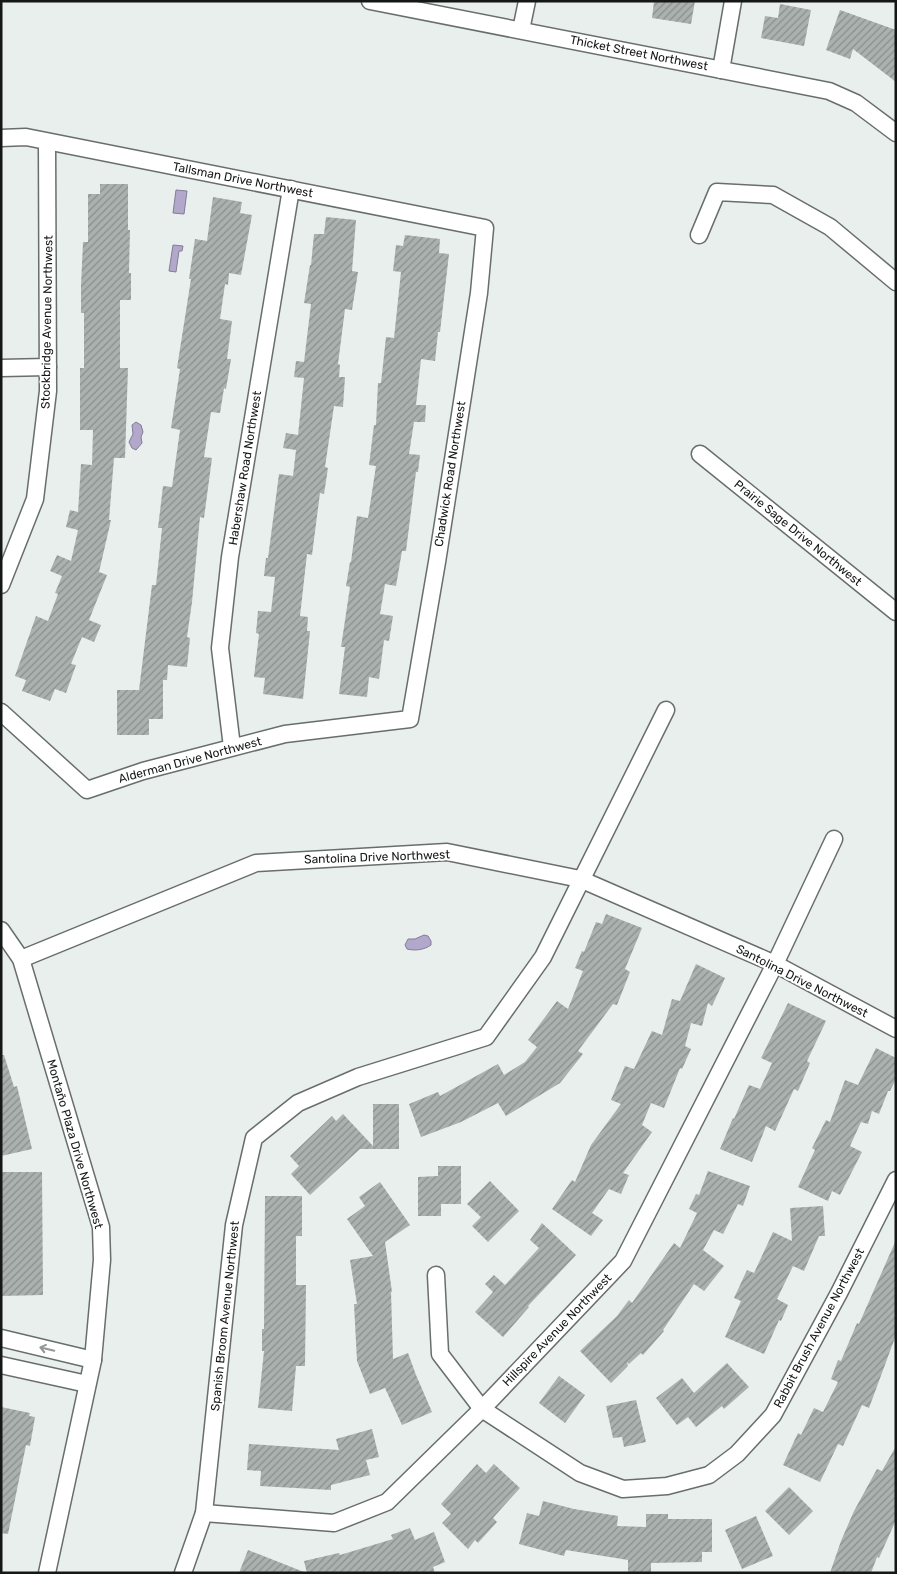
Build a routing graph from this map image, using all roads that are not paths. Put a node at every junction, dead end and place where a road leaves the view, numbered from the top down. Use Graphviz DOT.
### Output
graph roads {
  1 [pos="370,1"];
  2 [pos="527,1"];
  3 [pos="733,1"];
  4 [pos="521,30"];
  5 [pos="721,70"];
  6 [pos="896,133"];
  7 [pos="1,138"];
  8 [pos="47,142"];
  9 [pos="291,189"];
  10 [pos="485,228"];
  11 [pos="699,235"];
  12 [pos="896,282"];
  13 [pos="48,367"];
  14 [pos="1,368"];
  15 [pos="700,454"];
  16 [pos="1,585"];
  17 [pos="896,612"];
  18 [pos="666,710"];
  19 [pos="1,712"];
  20 [pos="410,719"];
  21 [pos="232,747"];
  22 [pos="834,839"];
  23 [pos="580,879"];
  24 [pos="1,930"];
  25 [pos="21,959"];
  26 [pos="775,964"];
  27 [pos="896,1029"];
  28 [pos="896,1180"];
  29 [pos="436,1275"];
  30 [pos="1,1338"];
  31 [pos="93,1360"];
  32 [pos="1,1365"];
  33 [pos="87,1384"];
  34 [pos="482,1409"];
  35 [pos="204,1513"];
  36 [pos="47,1573"];
  37 [pos="183,1573"];
  1 -- 4 [label="street, Thicket Street Northwest"];
  2 -- 4 [label="street"];
  3 -- 5 [label="street"];
  4 -- 5 [label="street, Thicket Street Northwest"];
  5 -- 6 [label="street, Thicket Street Northwest"];
  7 -- 8 [label="street, Tallsman Drive Northwest"];
  8 -- 9 [label="street, Tallsman Drive Northwest"];
  8 -- 13 [label="street, Stockbridge Avenue Northwest"];
  9 -- 10 [label="street, Tallsman Drive Northwest"];
  9 -- 21 [label="street, Habershaw Road Northwest"];
  10 -- 20 [label="street, Chadwick Road Northwest"];
  11 -- 12 [label="street"];
  13 -- 14 [label="street"];
  13 -- 16 [label="street, Stockbridge Avenue Northwest"];
  15 -- 17 [label="street, Prairie Sage Drive Northwest"];
  18 -- 23 [label="street, Spanish Broom Avenue Northwest"];
  19 -- 21 [label="street, Alderman Drive Northwest"];
  20 -- 21 [label="street, Alderman Drive Northwest"];
  22 -- 26 [label="street, Hillspire Avenue Northwest"];
  23 -- 25 [label="street, Santolina Drive Northwest"];
  23 -- 26 [label="street, Santolina Drive Northwest"];
  23 -- 35 [label="street, Spanish Broom Avenue Northwest"];
  24 -- 25 [label="street, Montaño Plaza Drive Northwest"];
  25 -- 31 [label="street, Montaño Plaza Drive Northwest"];
  26 -- 27 [label="street, Santolina Drive Northwest"];
  26 -- 34 [label="street, Hillspire Avenue Northwest"];
  28 -- 34 [label="street, Rabbit Brush Avenue Northwest"];
  29 -- 34 [label="street, Rabbit Brush Avenue Northwest"];
  31 -- 30 [label="street, one-way"];
  31 -- 33 [label="street, Montaño Plaza Drive Northwest"];
  32 -- 33 [label="street"];
  33 -- 36 [label="street, Montaño Plaza Drive Northwest"];
  34 -- 35 [label="street, Hillspire Avenue Northwest"];
  35 -- 37 [label="street, Spanish Broom Avenue Northwest"];
}
